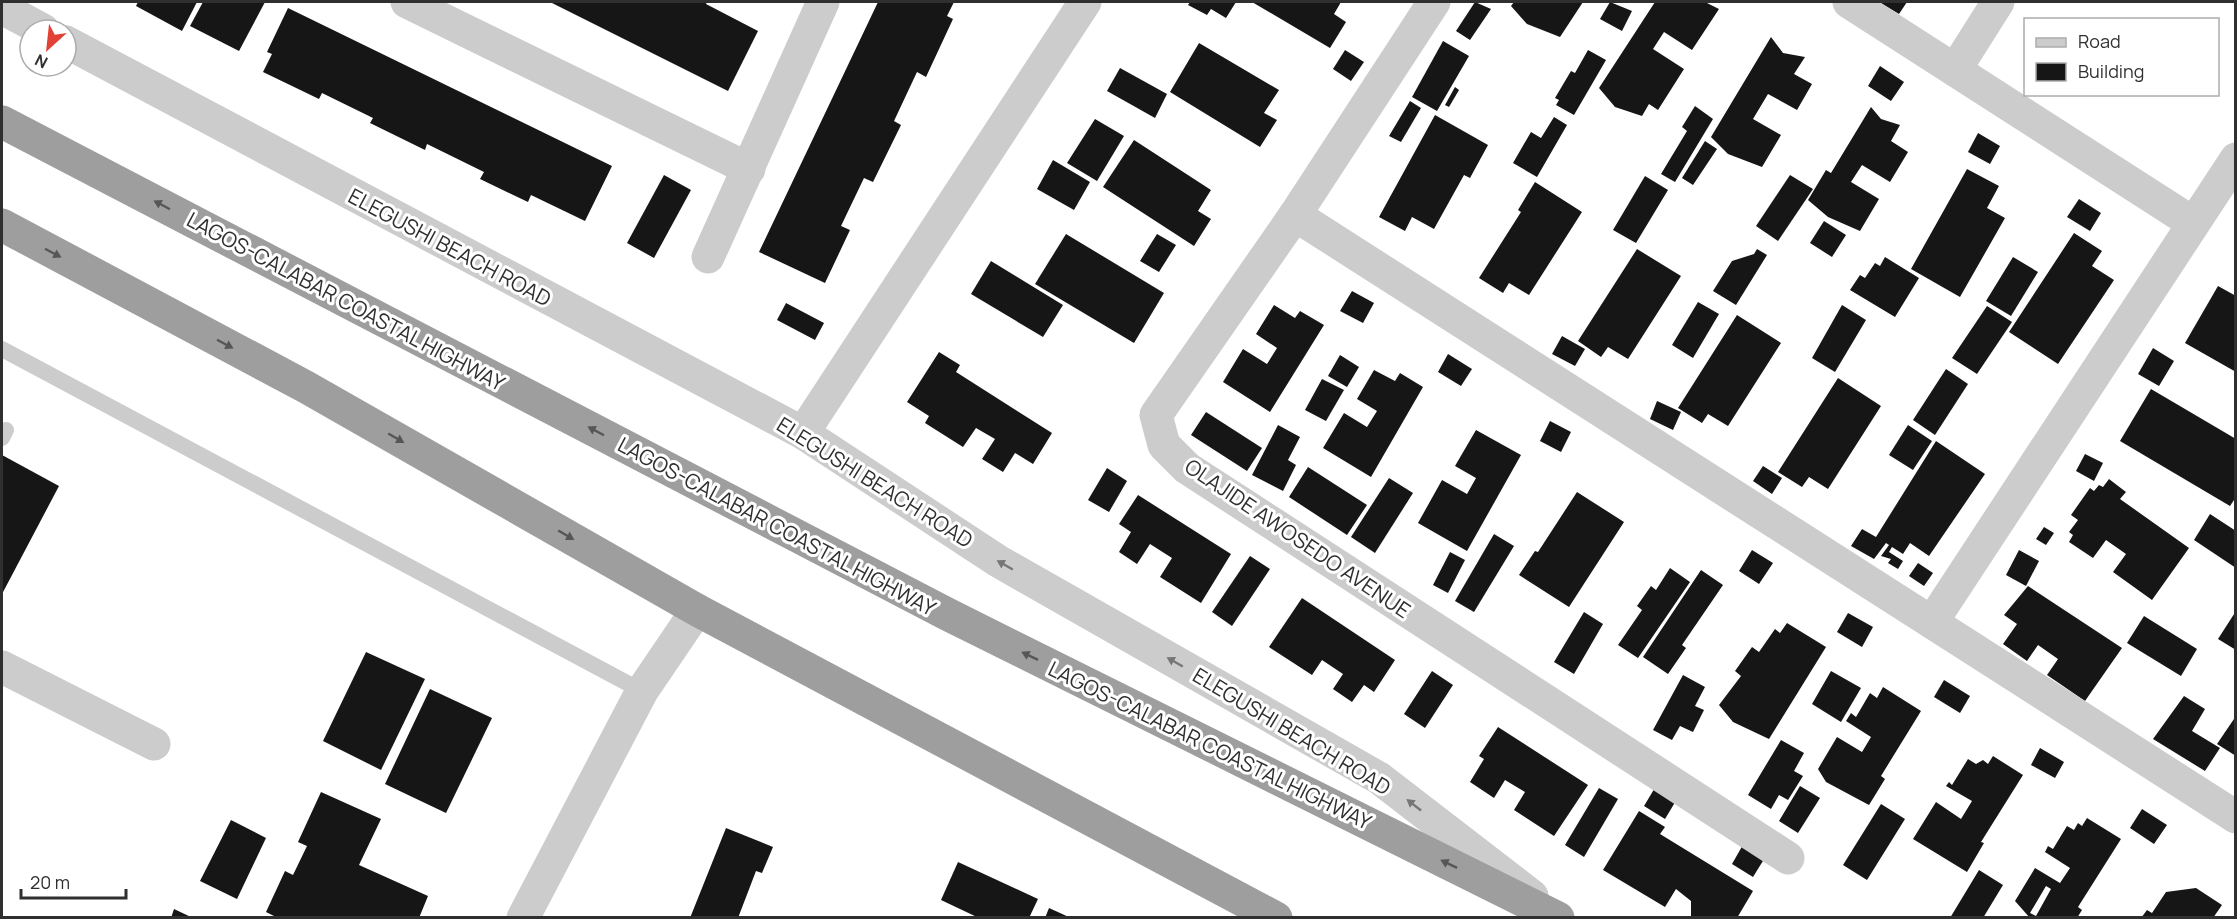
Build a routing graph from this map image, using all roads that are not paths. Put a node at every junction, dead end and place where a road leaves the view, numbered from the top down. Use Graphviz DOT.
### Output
graph roads {
  1 [pos="407,2"];
  2 [pos="823,2"];
  3 [pos="1085,2"];
  4 [pos="1434,2"];
  5 [pos="1849,2"];
  6 [pos="1998,2"];
  7 [pos="2,8"];
  8 [pos="21,18"];
  9 [pos="78,48"];
  10 [pos="1955,70"];
  11 [pos="2,122"];
  12 [pos="2235,159"];
  13 [pos="749,169"];
  14 [pos="1295,215"];
  15 [pos="2193,223"];
  16 [pos="2,225"];
  17 [pos="708,256"];
  18 [pos="2,349"];
  19 [pos="803,433"];
  20 [pos="697,610"];
  21 [pos="1932,622"];
  22 [pos="2,667"];
  23 [pos="642,691"];
  24 [pos="154,744"];
  25 [pos="2235,817"];
  26 [pos="1788,858"];
  27 [pos="523,918"];
  28 [pos="1276,918"];
  29 [pos="1559,918"];
  1 -- 13 [label="street"];
  2 -- 13 [label="street"];
  3 -- 19 [label="street"];
  4 -- 14 [label="street, OLAJIDE AWOSEDO AVENUE"];
  5 -- 10 [label="street"];
  6 -- 10 [label="street"];
  7 -- 8 [label="street"];
  9 -- 19 [label="street, ELEGUSHI BEACH ROAD"];
  10 -- 15 [label="street"];
  29 -- 11 [label="highway, LAGOS-CALABAR COASTAL HIGHWAY, one-way"];
  12 -- 15 [label="street"];
  13 -- 17 [label="street"];
  14 -- 21 [label="street"];
  14 -- 26 [label="street, OLAJIDE AWOSEDO AVENUE"];
  15 -- 21 [label="street"];
  16 -- 20 [label="highway, one-way"];
  18 -- 23 [label="lane"];
  29 -- 19 [label="street, ELEGUSHI BEACH ROAD, one-way"];
  20 -- 23 [label="street"];
  20 -- 28 [label="highway"];
  21 -- 25 [label="street"];
  22 -- 24 [label="street"];
  23 -- 27 [label="street"];
}
